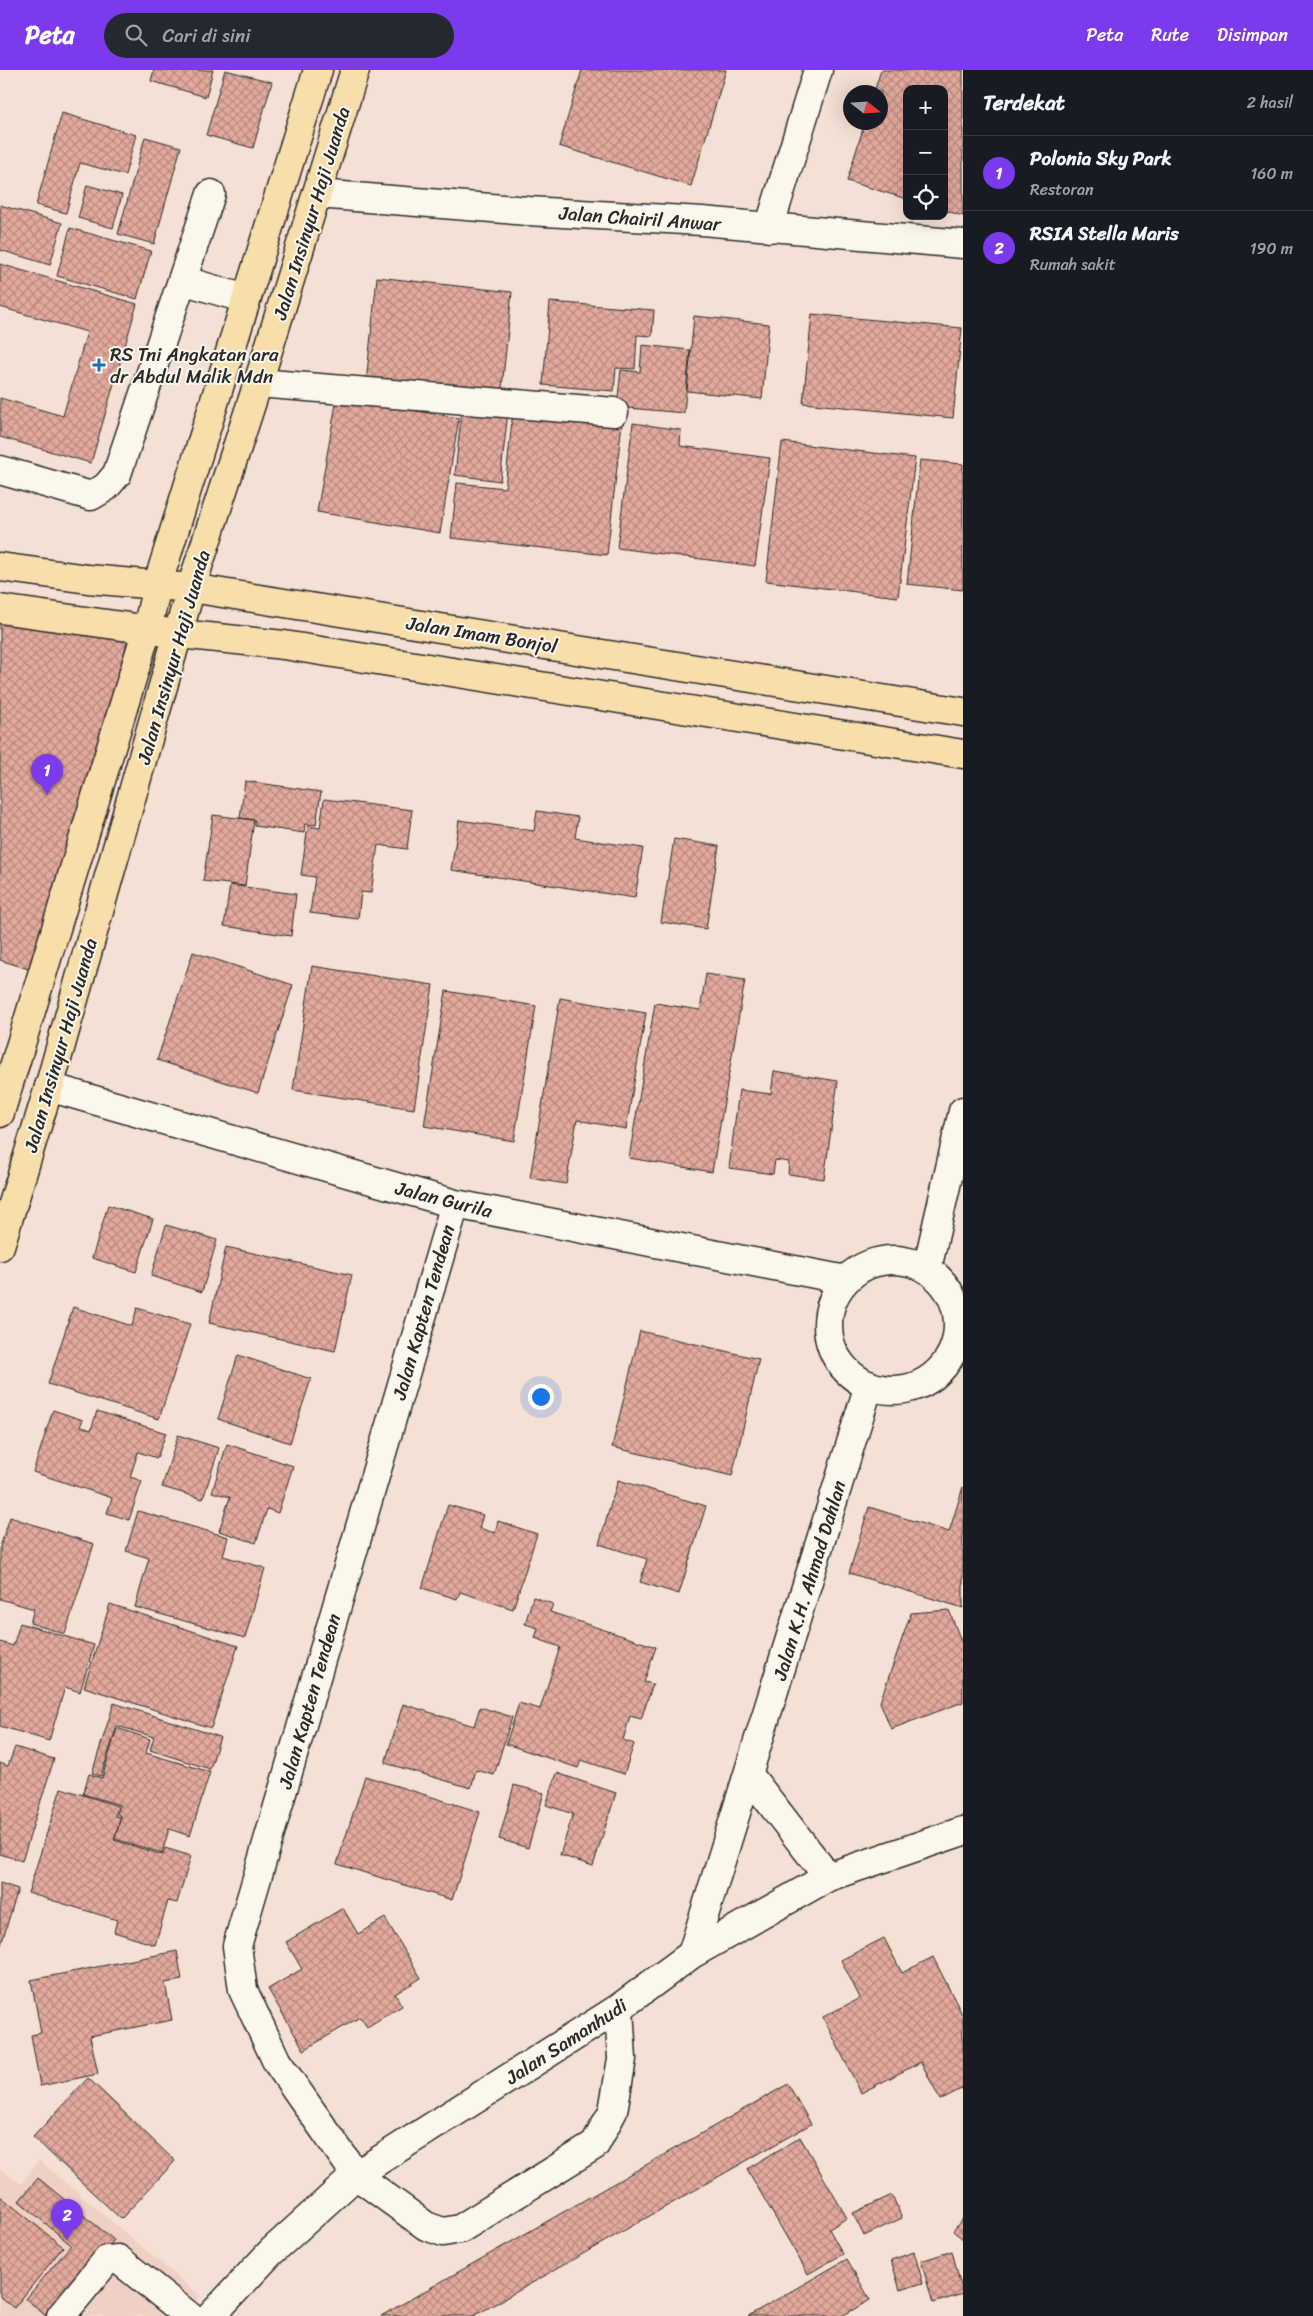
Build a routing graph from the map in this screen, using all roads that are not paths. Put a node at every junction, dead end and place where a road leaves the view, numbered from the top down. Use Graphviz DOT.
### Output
graph roads {
  1 [pos="318,70"];
  2 [pos="355,70"];
  3 [pos="818,70"];
  4 [pos="211,194"];
  5 [pos="318,194"];
  6 [pos="768,228"];
  7 [pos="963,244"];
  8 [pos="182,280"];
  9 [pos="246,299"];
  10 [pos="258,383"];
  11 [pos="614,412"];
  12 [pos="0,470"];
  13 [pos="0,567"];
  14 [pos="157,586"];
  15 [pos="192,588"];
  16 [pos="0,608"];
  17 [pos="147,629"];
  18 [pos="179,634"];
  19 [pos="747,677"];
  20 [pos="963,712"];
  21 [pos="742,718"];
  22 [pos="963,754"];
  23 [pos="49,1087"];
  24 [pos="963,1111"];
  25 [pos="0,1113"];
  26 [pos="455,1204"];
  27 [pos="0,1246"];
  28 [pos="944,1279"];
  29 [pos="846,1280"];
  30 [pos="869,1386"];
  31 [pos="749,1775"];
  32 [pos="963,1831"];
  33 [pos="828,1877"];
  34 [pos="692,1954"];
  35 [pos="619,2008"];
  36 [pos="356,2175"];
  37 [pos="61,2316"];
  38 [pos="189,2316"];
  39 [pos="211,2316"];
  1 -- 9 [label="main road, Jalan Insinyur Haji Juanda"];
  2 -- 5 [label="main road, Jalan Insinyur Haji Juanda"];
  3 -- 6 [label="street"];
  4 -- 8 [label="street"];
  5 -- 6 [label="street, Jalan Chairil Anwar"];
  5 -- 10 [label="main road, Jalan Insinyur Haji Juanda"];
  6 -- 7 [label="street, Jalan Chairil Anwar"];
  8 -- 9 [label="street"];
  8 -- 12 [label="street"];
  9 -- 14 [label="main road, Jalan Insinyur Haji Juanda"];
  10 -- 11 [label="street"];
  10 -- 15 [label="main road, Jalan Insinyur Haji Juanda"];
  13 -- 14 [label="main road, Jalan Imam Bonjol"];
  14 -- 15 [label="main road, Jalan Imam Bonjol"];
  14 -- 17 [label="main road, Jalan Insinyur Haji Juanda"];
  15 -- 18 [label="main road, Jalan Insinyur Haji Juanda"];
  15 -- 19 [label="main road, Jalan Imam Bonjol"];
  16 -- 17 [label="main road"];
  17 -- 18 [label="main road"];
  17 -- 25 [label="main road, Jalan Insinyur Haji Juanda"];
  18 -- 21 [label="main road"];
  18 -- 23 [label="main road, Jalan Insinyur Haji Juanda"];
  19 -- 20 [label="main road, Jalan Imam Bonjol"];
  19 -- 21 [label="main road"];
  21 -- 22 [label="main road"];
  23 -- 26 [label="street, Jalan Gurila"];
  23 -- 27 [label="main road, Jalan Insinyur Haji Juanda"];
  24 -- 28 [label="street"];
  26 -- 29 [label="street, Jalan Gurila"];
  26 -- 36 [label="street, Jalan Kapten Tendean"];
  28 -- 29 [label="street"];
  28 -- 30 [label="street"];
  29 -- 30 [label="street"];
  30 -- 31 [label="street, Jalan K.H. Ahmad Dahlan"];
  31 -- 33 [label="street"];
  31 -- 34 [label="street, Jalan K.H. Ahmad Dahlan"];
  32 -- 33 [label="street, Jalan Samanhudi"];
  33 -- 34 [label="street, Jalan Samanhudi"];
  34 -- 35 [label="street, Jalan Samanhudi"];
  35 -- 36 [label="street, Jalan Samanhudi"];
  35 -- 36 [label="street, Jalan Kapten Tendean"];
  36 -- 39 [label="street, Jalan Samanhudi"];
  37 -- 38 [label="street"];
}
